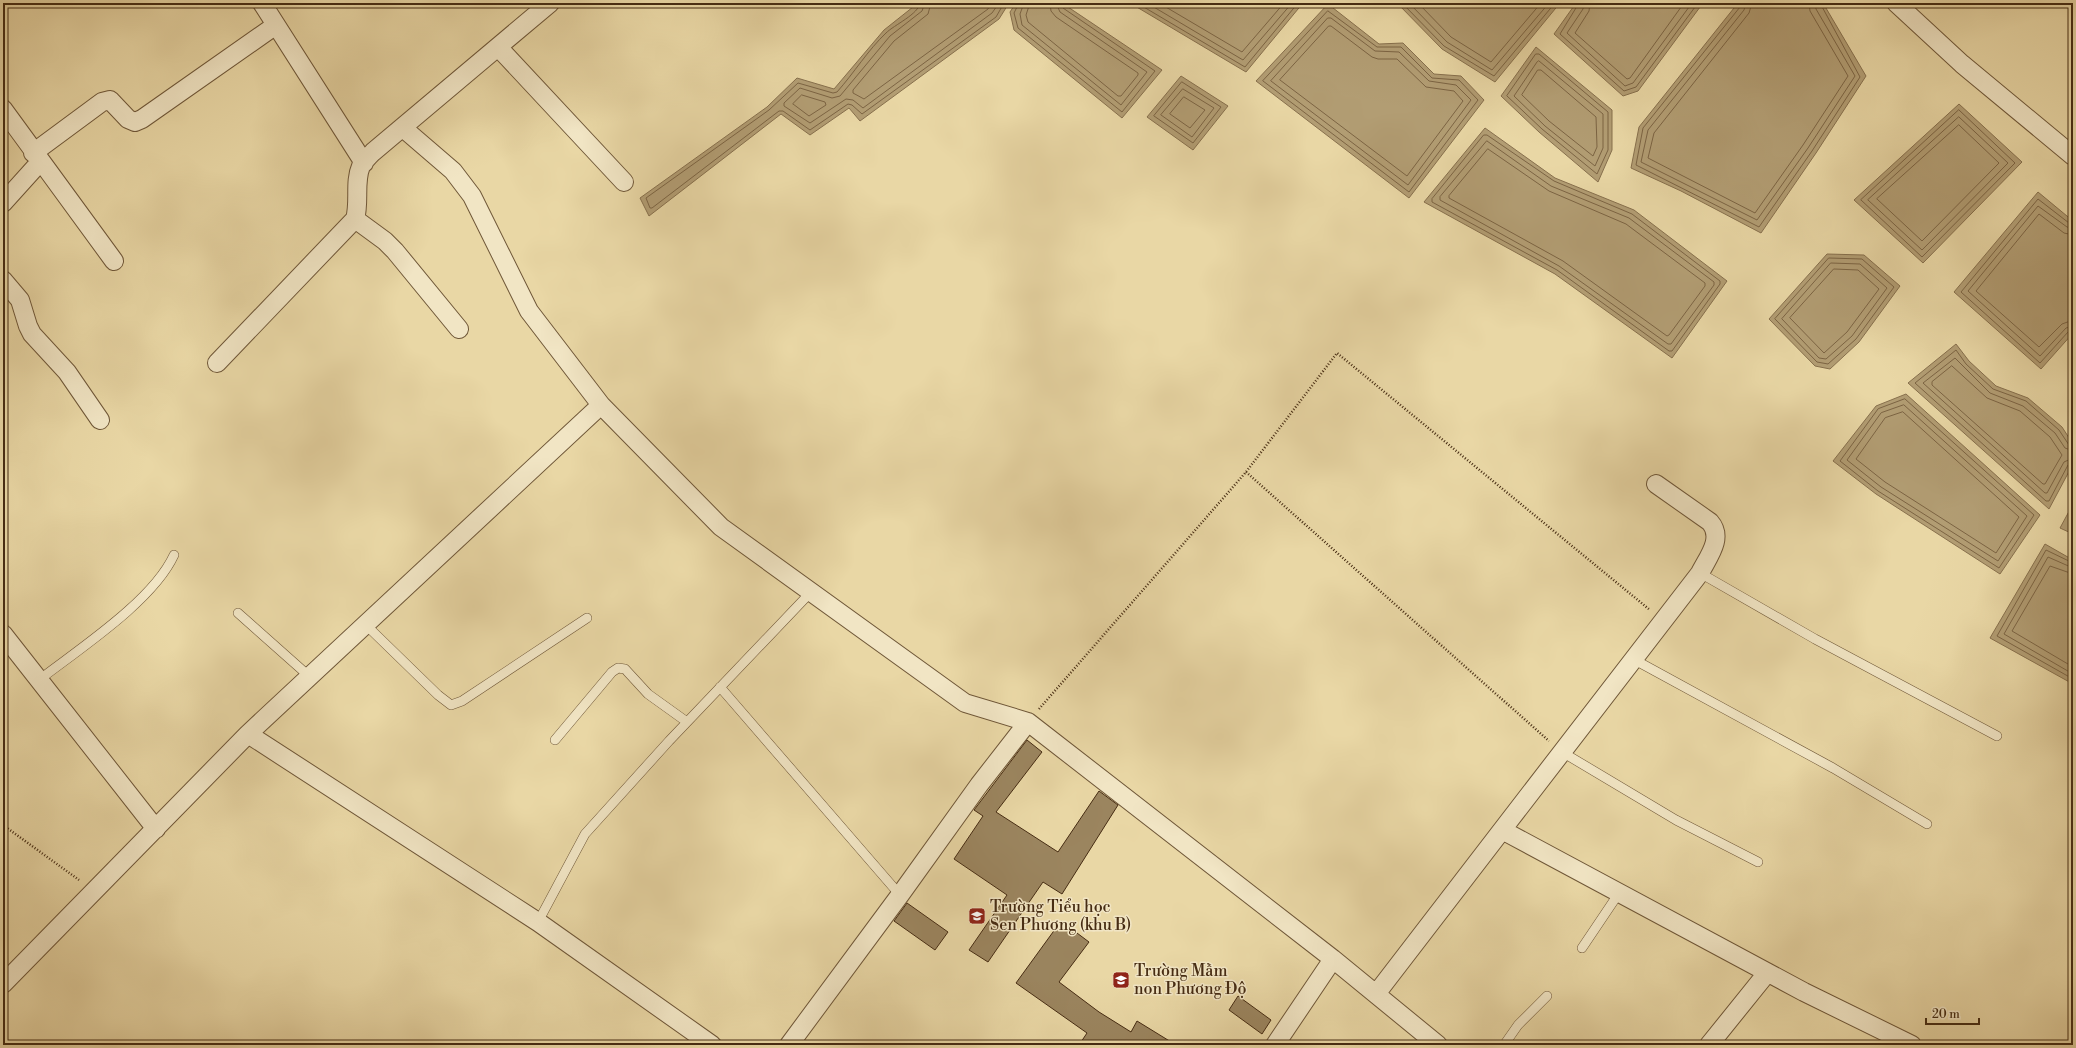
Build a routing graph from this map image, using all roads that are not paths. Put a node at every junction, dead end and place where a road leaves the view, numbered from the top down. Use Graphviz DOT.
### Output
graph roads {
  1 [pos="262,3"];
  2 [pos="550,3"];
  3 [pos="1896,3"];
  4 [pos="276,25"];
  5 [pos="498,48"];
  6 [pos="3,109"];
  7 [pos="403,128"];
  8 [pos="2073,156"];
  9 [pos="37,158"];
  10 [pos="364,163"];
  11 [pos="624,182"];
  12 [pos="3,203"];
  13 [pos="355,219"];
  14 [pos="114,261"];
  15 [pos="3,280"];
  16 [pos="459,329"];
  17 [pos="217,363"];
  18 [pos="601,405"];
  19 [pos="100,420"];
  20 [pos="1656,484"];
  21 [pos="174,555"];
  22 [pos="1700,573"];
  23 [pos="811,592"];
  24 [pos="238,613"];
  25 [pos="587,618"];
  26 [pos="366,624"];
  27 [pos="3,634"];
  28 [pos="1633,659"];
  29 [pos="310,677"];
  30 [pos="39,680"];
  31 [pos="720,687"];
  32 [pos="687,722"];
  33 [pos="1028,722"];
  34 [pos="248,734"];
  35 [pos="1997,736"];
  36 [pos="555,740"];
  37 [pos="1562,752"];
  38 [pos="1927,824"];
  39 [pos="156,829"];
  40 [pos="1502,830"];
  41 [pos="1758,862"];
  42 [pos="1619,893"];
  43 [pos="900,895"];
  44 [pos="538,922"];
  45 [pos="1582,948"];
  46 [pos="1333,959"];
  47 [pos="1767,973"];
  48 [pos="3,984"];
  49 [pos="1376,994"];
  50 [pos="1547,996"];
  51 [pos="712,1045"];
  52 [pos="788,1045"];
  53 [pos="1275,1045"];
  54 [pos="1438,1045"];
  55 [pos="1504,1045"];
  56 [pos="1709,1045"];
  57 [pos="1912,1045"];
  1 -- 4 [label="street"];
  2 -- 5 [label="street"];
  3 -- 8 [label="street"];
  4 -- 9 [label="street"];
  4 -- 10 [label="street"];
  5 -- 7 [label="street"];
  5 -- 11 [label="street"];
  6 -- 9 [label="street"];
  7 -- 10 [label="street"];
  7 -- 18 [label="street"];
  9 -- 12 [label="street"];
  9 -- 14 [label="street"];
  10 -- 13 [label="street"];
  13 -- 16 [label="street"];
  13 -- 17 [label="street"];
  15 -- 19 [label="street"];
  18 -- 23 [label="street"];
  18 -- 26 [label="street"];
  20 -- 22 [label="street"];
  21 -- 30 [label="lane"];
  22 -- 28 [label="street"];
  22 -- 35 [label="lane"];
  23 -- 31 [label="lane"];
  23 -- 33 [label="street"];
  24 -- 29 [label="lane"];
  25 -- 26 [label="lane"];
  26 -- 29 [label="street"];
  27 -- 30 [label="street"];
  28 -- 37 [label="street"];
  28 -- 38 [label="lane"];
  29 -- 34 [label="street"];
  30 -- 39 [label="street"];
  31 -- 32 [label="lane"];
  31 -- 43 [label="lane"];
  32 -- 36 [label="lane"];
  32 -- 44 [label="lane"];
  33 -- 43 [label="street"];
  33 -- 46 [label="street"];
  34 -- 39 [label="street"];
  34 -- 44 [label="street"];
  37 -- 40 [label="street"];
  37 -- 41 [label="lane"];
  39 -- 48 [label="street"];
  40 -- 42 [label="street"];
  40 -- 49 [label="street"];
  42 -- 45 [label="lane"];
  42 -- 47 [label="street"];
  43 -- 52 [label="street"];
  44 -- 51 [label="street"];
  46 -- 49 [label="street"];
  46 -- 53 [label="street"];
  47 -- 56 [label="street"];
  47 -- 57 [label="street"];
  49 -- 54 [label="street"];
  50 -- 55 [label="lane"];
}
